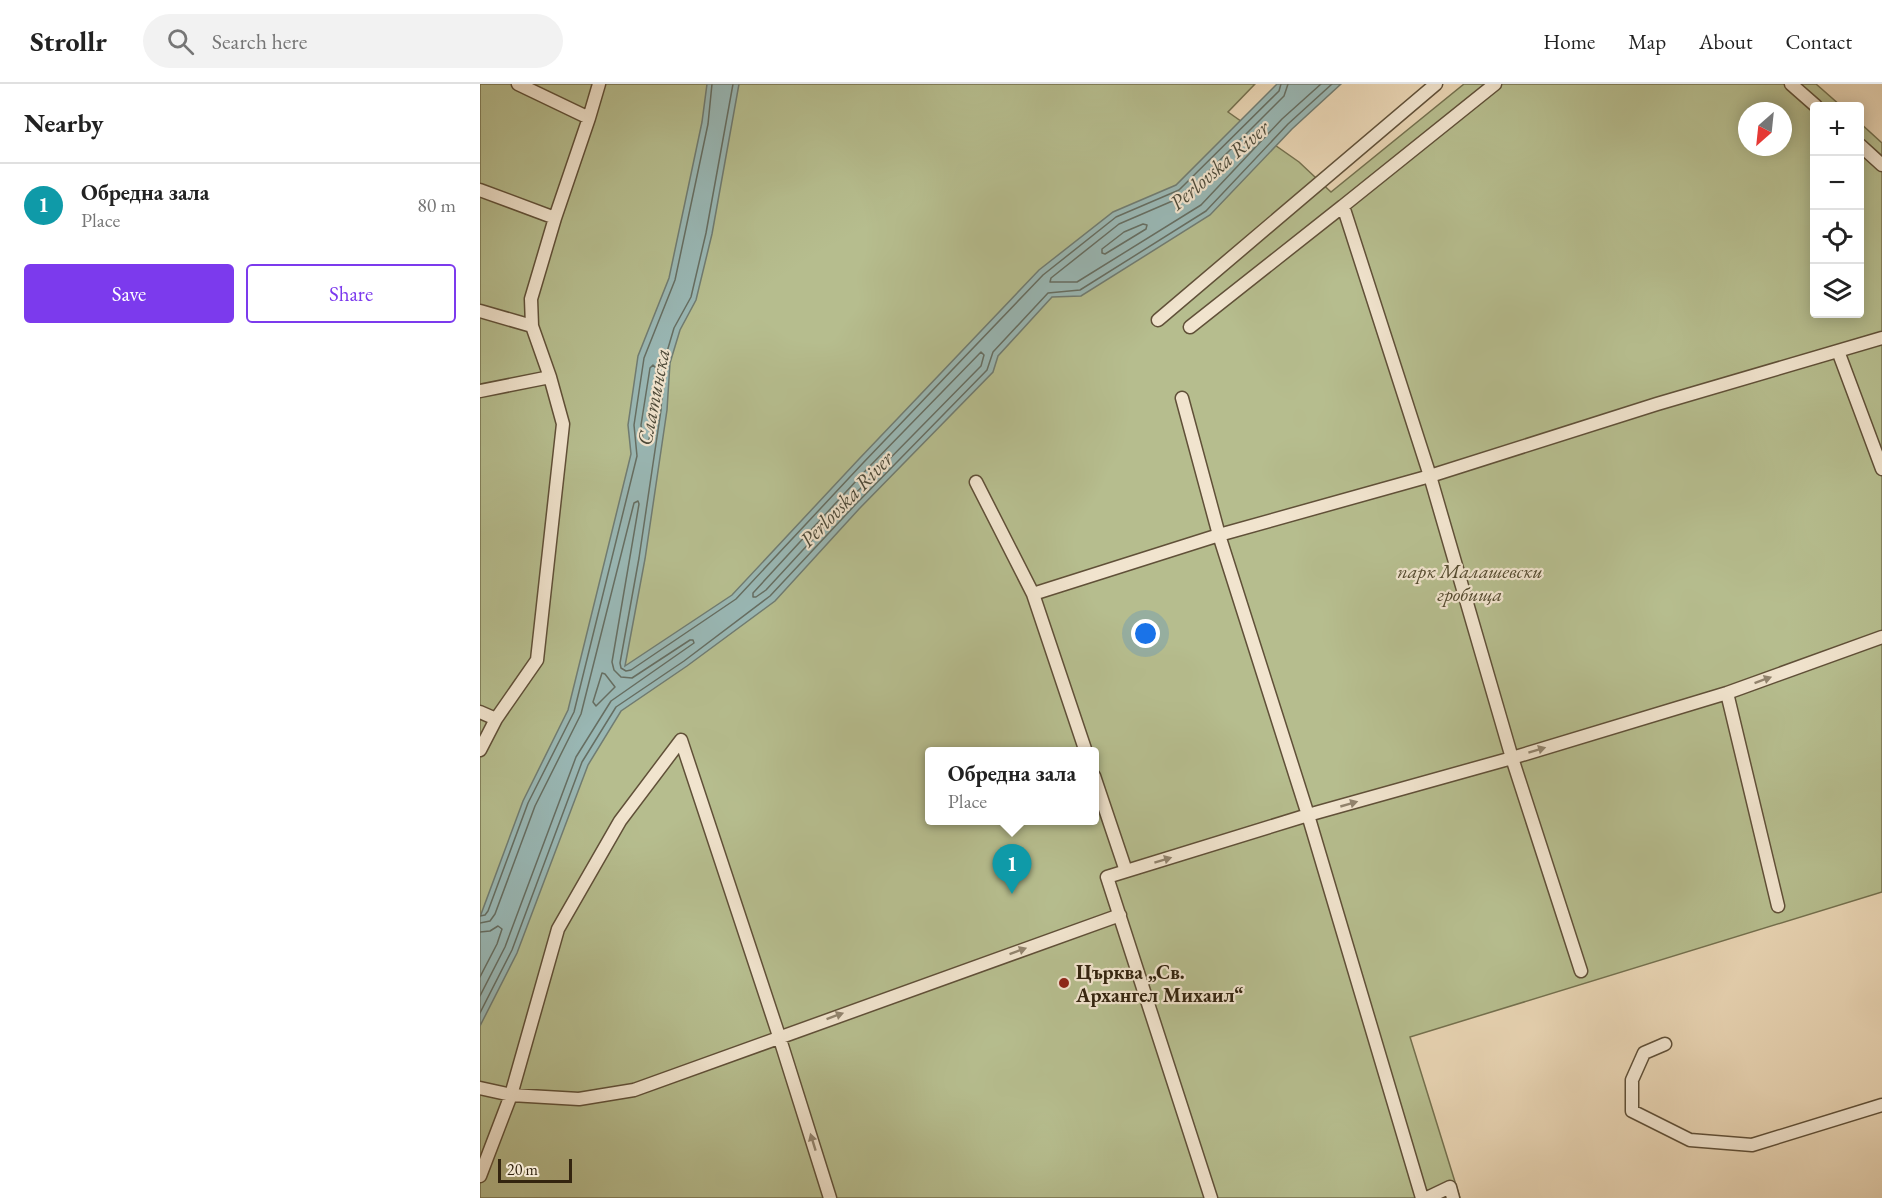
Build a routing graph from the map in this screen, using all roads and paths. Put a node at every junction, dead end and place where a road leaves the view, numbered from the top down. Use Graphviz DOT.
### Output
graph roads {
  1 [pos="518,84"];
  2 [pos="599,84"];
  3 [pos="1436,84"];
  4 [pos="1495,84"];
  5 [pos="1791,84"];
  6 [pos="1811,102"];
  7 [pos="589,118"];
  8 [pos="1864,149"];
  9 [pos="1882,165"];
  10 [pos="480,190"];
  11 [pos="1343,206"];
  12 [pos="555,218"];
  13 [pos="480,310"];
  14 [pos="1158,320"];
  15 [pos="532,327"];
  16 [pos="1190,327"];
  17 [pos="1882,338"];
  18 [pos="1838,351"];
  19 [pos="550,377"];
  20 [pos="480,391"];
  21 [pos="1182,398"];
  22 [pos="1882,469"];
  23 [pos="1430,476"];
  24 [pos="976,482"];
  25 [pos="1219,535"];
  26 [pos="1033,594"];
  27 [pos="1882,637"];
  28 [pos="1727,693"];
  29 [pos="480,712"];
  30 [pos="496,719"];
  31 [pos="1084,747"];
  32 [pos="480,750"];
  33 [pos="1512,758"];
  34 [pos="1099,788"];
  35 [pos="1308,815"];
  36 [pos="1126,871"];
  37 [pos="1778,906"];
  38 [pos="1120,915"];
  39 [pos="1581,971"];
  40 [pos="780,1036"];
  41 [pos="1665,1044"];
  42 [pos="480,1088"];
  43 [pos="511,1095"];
  44 [pos="1882,1105"];
  45 [pos="480,1176"];
  46 [pos="830,1198"];
  47 [pos="1211,1198"];
  48 [pos="1422,1198"];
  49 [pos="1427,1198"];
  50 [pos="1454,1198"];
  1 -- 7 [label="lane"];
  2 -- 7 [label="lane"];
  3 -- 14 [label="lane"];
  4 -- 11 [label="lane"];
  5 -- 6 [label="lane"];
  7 -- 12 [label="lane"];
  8 -- 9 [label="lane"];
  10 -- 12 [label="lane"];
  11 -- 16 [label="lane"];
  11 -- 23 [label="lane"];
  12 -- 15 [label="lane"];
  13 -- 15 [label="lane"];
  15 -- 19 [label="lane"];
  17 -- 18 [label="lane"];
  18 -- 22 [label="lane"];
  18 -- 23 [label="lane"];
  19 -- 20 [label="lane"];
  19 -- 30 [label="lane"];
  21 -- 25 [label="lane"];
  23 -- 25 [label="lane"];
  23 -- 33 [label="lane"];
  24 -- 26 [label="lane"];
  25 -- 26 [label="lane"];
  25 -- 35 [label="lane"];
  26 -- 31 [label="lane"];
  28 -- 27 [label="lane, one-way"];
  33 -- 28 [label="lane, one-way"];
  28 -- 37 [label="lane"];
  29 -- 30 [label="lane"];
  30 -- 32 [label="lane"];
  35 -- 33 [label="lane, one-way"];
  33 -- 39 [label="lane"];
  34 -- 36 [label="lane"];
  36 -- 35 [label="lane, one-way"];
  35 -- 48 [label="lane"];
  36 -- 38 [label="lane"];
  40 -- 38 [label="lane, one-way"];
  38 -- 47 [label="lane"];
  40 -- 43 [label="lane"];
  40 -- 43 [label="lane"];
  46 -- 40 [label="lane, one-way"];
  41 -- 44 [label="lane"];
  42 -- 43 [label="lane"];
  43 -- 45 [label="lane"];
  49 -- 50 [label="lane"];
}
